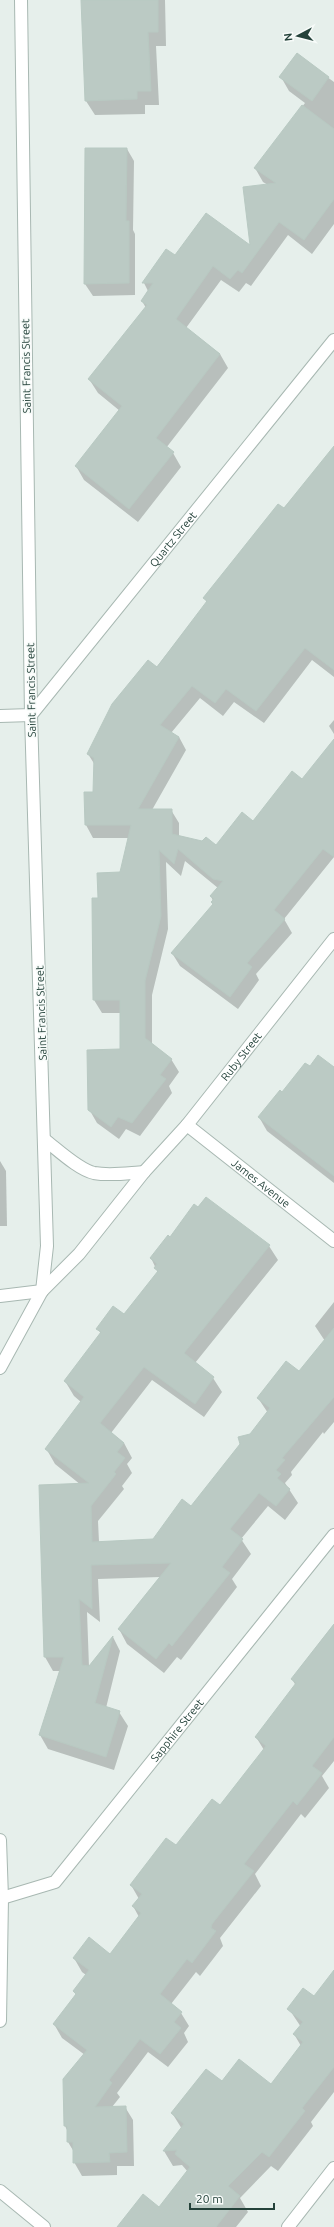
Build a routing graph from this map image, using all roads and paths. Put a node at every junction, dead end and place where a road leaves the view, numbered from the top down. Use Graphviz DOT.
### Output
graph roads {
  1 [pos="21,0"];
  2 [pos="334,340"];
  3 [pos="31,715"];
  4 [pos="0,716"];
  5 [pos="334,939"];
  6 [pos="187,1125"];
  7 [pos="45,1140"];
  8 [pos="144,1172"];
  9 [pos="334,1241"];
  10 [pos="42,1291"];
  11 [pos="0,1296"];
  12 [pos="0,1368"];
  13 [pos="334,1535"];
  14 [pos="0,1840"];
  15 [pos="2,1898"];
  16 [pos="0,2021"];
  17 [pos="334,2168"];
  18 [pos="0,2191"];
  19 [pos="44,2227"];
  20 [pos="288,2227"];
  1 -- 3 [label="street, Saint Francis Street"];
  2 -- 3 [label="street, Quartz Street"];
  3 -- 4 [label="street"];
  3 -- 7 [label="street, Saint Francis Street"];
  5 -- 6 [label="street, Ruby Street"];
  6 -- 8 [label="street, Ruby Street"];
  6 -- 9 [label="street, James Avenue"];
  7 -- 8 [label="street"];
  7 -- 10 [label="street, Saint Francis Street"];
  8 -- 10 [label="street, Ruby Street"];
  10 -- 11 [label="street"];
  10 -- 12 [label="street, Saint Francis Street"];
  13 -- 15 [label="street, Sapphire Street"];
  14 -- 15 [label="street"];
  15 -- 16 [label="street"];
  17 -- 20 [label="street"];
  18 -- 19 [label="street"];
}
